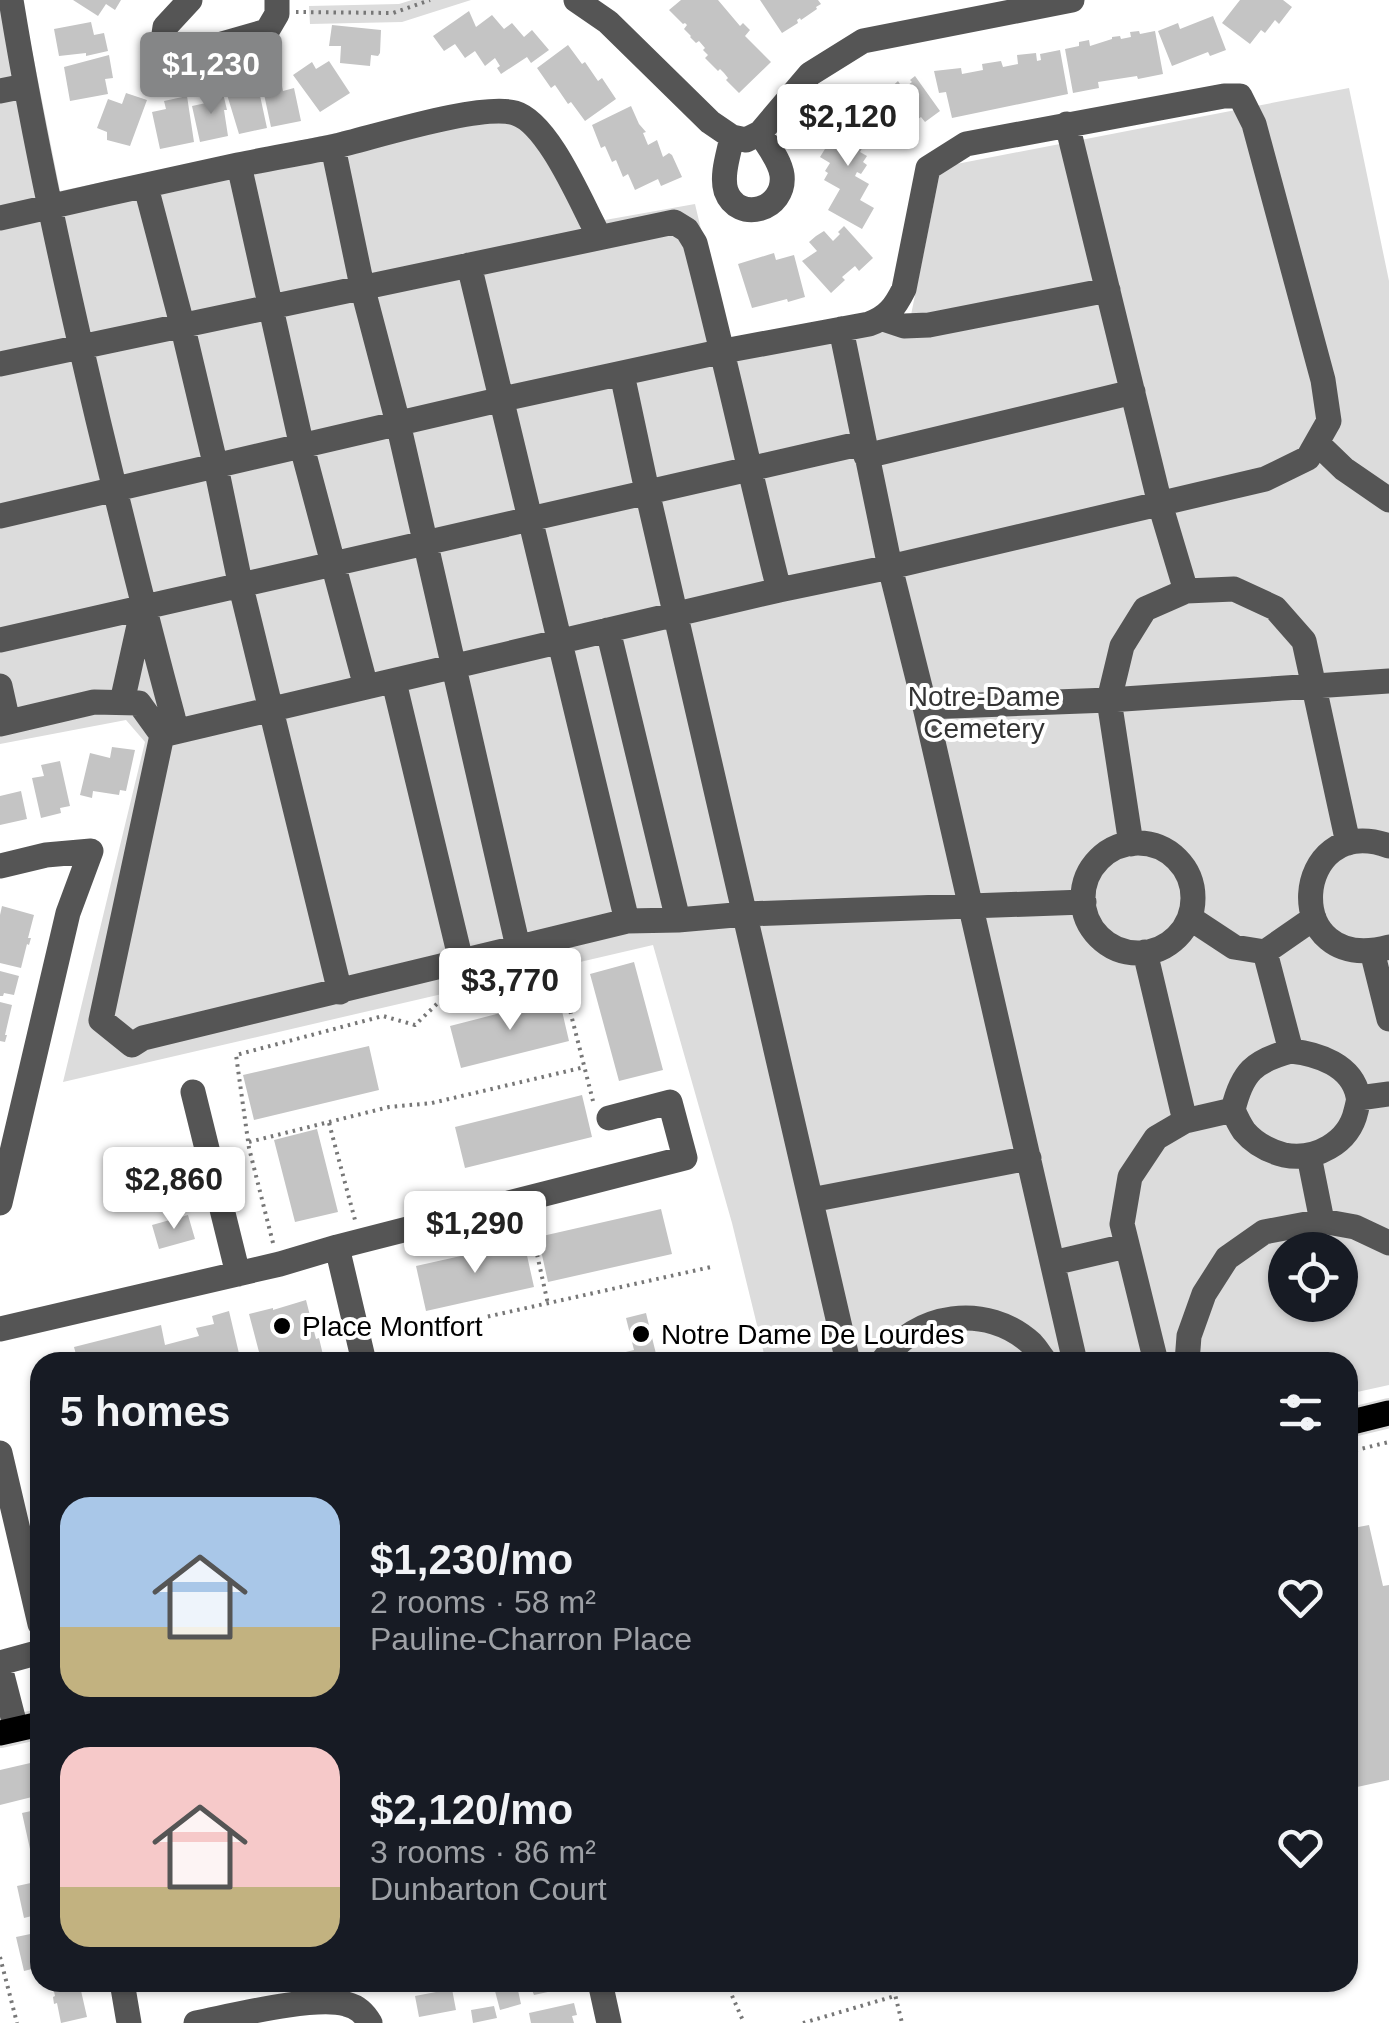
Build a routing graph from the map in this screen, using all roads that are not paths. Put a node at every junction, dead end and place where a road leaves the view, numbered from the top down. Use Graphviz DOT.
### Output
graph roads {
  1 [pos="12,0"];
  2 [pos="190,0"];
  3 [pos="576,0"];
  4 [pos="1072,0"];
  5 [pos="277,7"];
  6 [pos="12,89"];
  7 [pos="1067,124"];
  8 [pos="760,133"];
  9 [pos="732,137"];
  10 [pos="333,147"];
  11 [pos="238,165"];
  12 [pos="146,186"];
  13 [pos="48,207"];
  14 [pos="0,218"];
  15 [pos="599,236"];
  16 [pos="470,265"];
  17 [pos="362,286"];
  18 [pos="1108,290"];
  19 [pos="270,308"];
  20 [pos="883,319"];
  21 [pos="182,324"];
  22 [pos="841,329"];
  23 [pos="80,346"];
  24 [pos="724,352"];
  25 [pos="0,364"];
  26 [pos="622,374"];
  27 [pos="1134,392"];
  28 [pos="502,398"];
  29 [pos="398,423"];
  30 [pos="1317,443"];
  31 [pos="302,447"];
  32 [pos="865,450"];
  33 [pos="216,467"];
  34 [pos="749,469"];
  35 [pos="115,490"];
  36 [pos="647,492"];
  37 [pos="1389,500"];
  38 [pos="1160,504"];
  39 [pos="0,516"];
  40 [pos="530,519"];
  41 [pos="425,544"];
  42 [pos="333,566"];
  43 [pos="890,567"];
  44 [pos="240,587"];
  45 [pos="779,590"];
  46 [pos="1186,590"];
  47 [pos="143,607"];
  48 [pos="677,615"];
  49 [pos="608,630"];
  50 [pos="0,640"];
  51 [pos="559,644"];
  52 [pos="454,668"];
  53 [pos="1389,680"];
  54 [pos="394,682"];
  55 [pos="0,686"];
  56 [pos="1315,686"];
  57 [pos="366,688"];
  58 [pos="1109,700"];
  59 [pos="122,702"];
  60 [pos="924,707"];
  61 [pos="271,708"];
  62 [pos="4,723"];
  63 [pos="162,735"];
  64 [pos="1348,843"];
  65 [pos="1131,844"];
  66 [pos="1389,846"];
  67 [pos="0,866"];
  68 [pos="1084,902"];
  69 [pos="970,907"];
  70 [pos="746,914"];
  71 [pos="1190,918"];
  72 [pos="1314,918"];
  73 [pos="678,920"];
  74 [pos="627,921"];
  75 [pos="518,947"];
  76 [pos="1380,949"];
  77 [pos="1145,952"];
  78 [pos="1265,952"];
  79 [pos="461,962"];
  80 [pos="340,992"];
  81 [pos="1389,1019"];
  82 [pos="1292,1051"];
  83 [pos="193,1092"];
  84 [pos="1389,1094"];
  85 [pos="1359,1098"];
  86 [pos="1233,1110"];
  87 [pos="609,1118"];
  88 [pos="1184,1121"];
  89 [pos="1309,1156"];
  90 [pos="1028,1158"];
  91 [pos="811,1200"];
  92 [pos="0,1203"];
  93 [pos="1322,1221"];
  94 [pos="1389,1243"];
  95 [pos="349,1244"];
  96 [pos="1126,1246"];
  97 [pos="1053,1263"];
  98 [pos="238,1274"];
  99 [pos="0,1329"];
  100 [pos="363,1352"];
  101 [pos="846,1352"];
  102 [pos="892,1352"];
  103 [pos="1038,1352"];
  104 [pos="1073,1352"];
  105 [pos="1153,1352"];
  106 [pos="1187,1352"];
  107 [pos="1389,1413"];
  108 [pos="1358,1420"];
  109 [pos="0,1454"];
  110 [pos="30,1582"];
  111 [pos="30,1659"];
  112 [pos="2,1679"];
  113 [pos="18,1729"];
  114 [pos="124,1992"];
  115 [pos="602,1992"];
  116 [pos="129,2023"];
  117 [pos="196,2023"];
  118 [pos="370,2023"];
  119 [pos="609,2023"];
  1 -- 6 [label="street"];
  2 -- 5 [label="street"];
  3 -- 9 [label="street"];
  4 -- 8 [label="street"];
  6 -- 13 [label="street"];
  7 -- 18 [label="street"];
  7 -- 20 [label="street"];
  7 -- 30 [label="street"];
  8 -- 9 [label="street"];
  8 -- 9 [label="street"];
  10 -- 11 [label="street"];
  10 -- 15 [label="street"];
  10 -- 17 [label="street"];
  11 -- 12 [label="street"];
  11 -- 19 [label="street"];
  12 -- 13 [label="street"];
  12 -- 21 [label="street"];
  13 -- 14 [label="street"];
  13 -- 23 [label="street"];
  15 -- 16 [label="street"];
  15 -- 24 [label="street"];
  16 -- 17 [label="street"];
  16 -- 28 [label="street"];
  17 -- 19 [label="street"];
  17 -- 29 [label="street"];
  18 -- 20 [label="street"];
  18 -- 27 [label="street"];
  19 -- 21 [label="street"];
  19 -- 31 [label="street"];
  20 -- 22 [label="street"];
  21 -- 23 [label="street"];
  21 -- 33 [label="street"];
  22 -- 24 [label="street"];
  22 -- 32 [label="street"];
  23 -- 25 [label="street"];
  23 -- 35 [label="street"];
  24 -- 26 [label="street"];
  24 -- 34 [label="street"];
  26 -- 28 [label="street"];
  26 -- 36 [label="street"];
  27 -- 32 [label="street"];
  27 -- 38 [label="street"];
  28 -- 29 [label="street"];
  28 -- 40 [label="street"];
  29 -- 31 [label="street"];
  29 -- 41 [label="street"];
  30 -- 37 [label="street"];
  30 -- 38 [label="street"];
  31 -- 33 [label="street"];
  31 -- 42 [label="street"];
  32 -- 34 [label="street"];
  32 -- 43 [label="street"];
  33 -- 35 [label="street"];
  33 -- 44 [label="street"];
  34 -- 36 [label="street"];
  34 -- 45 [label="street"];
  35 -- 39 [label="street"];
  35 -- 47 [label="street"];
  36 -- 40 [label="street"];
  36 -- 48 [label="street"];
  38 -- 43 [label="street"];
  38 -- 46 [label="street"];
  40 -- 41 [label="street"];
  40 -- 51 [label="street"];
  41 -- 42 [label="street"];
  41 -- 52 [label="street"];
  42 -- 44 [label="street"];
  42 -- 57 [label="street"];
  43 -- 45 [label="street"];
  43 -- 60 [label="street"];
  44 -- 47 [label="street"];
  44 -- 61 [label="street"];
  45 -- 48 [label="street"];
  46 -- 56 [label="street"];
  46 -- 58 [label="street"];
  47 -- 50 [label="street"];
  47 -- 59 [label="street"];
  47 -- 63 [label="street"];
  48 -- 49 [label="street"];
  48 -- 70 [label="street"];
  49 -- 51 [label="street"];
  49 -- 73 [label="street"];
  51 -- 52 [label="street"];
  51 -- 74 [label="street"];
  52 -- 54 [label="street"];
  52 -- 75 [label="street"];
  53 -- 56 [label="street"];
  54 -- 57 [label="street"];
  54 -- 79 [label="street"];
  55 -- 62 [label="street"];
  56 -- 58 [label="street"];
  56 -- 64 [label="street"];
  57 -- 61 [label="street"];
  58 -- 60 [label="street"];
  58 -- 65 [label="street"];
  59 -- 62 [label="street"];
  59 -- 63 [label="street"];
  60 -- 69 [label="street"];
  61 -- 63 [label="street"];
  61 -- 80 [label="street"];
  63 -- 80 [label="street"];
  64 -- 66 [label="street"];
  64 -- 72 [label="street"];
  65 -- 68 [label="street"];
  65 -- 71 [label="street"];
  67 -- 92 [label="street"];
  68 -- 69 [label="street"];
  68 -- 77 [label="street"];
  69 -- 70 [label="street"];
  69 -- 90 [label="street"];
  70 -- 73 [label="street"];
  70 -- 91 [label="street"];
  71 -- 77 [label="street"];
  71 -- 78 [label="street"];
  72 -- 76 [label="street"];
  72 -- 78 [label="street"];
  73 -- 74 [label="street"];
  74 -- 75 [label="street"];
  75 -- 79 [label="street"];
  76 -- 81 [label="street"];
  77 -- 88 [label="street"];
  78 -- 82 [label="street"];
  79 -- 80 [label="street"];
  82 -- 85 [label="street"];
  82 -- 86 [label="street"];
  83 -- 98 [label="street"];
  84 -- 85 [label="street"];
  85 -- 89 [label="street"];
  86 -- 88 [label="street"];
  86 -- 89 [label="street"];
  87 -- 95 [label="street"];
  88 -- 96 [label="street"];
  89 -- 93 [label="street"];
  90 -- 91 [label="street"];
  90 -- 97 [label="street"];
  91 -- 101 [label="street"];
  93 -- 94 [label="street"];
  93 -- 106 [label="street"];
  95 -- 98 [label="street"];
  95 -- 100 [label="street"];
  96 -- 97 [label="street"];
  96 -- 105 [label="street"];
  97 -- 104 [label="street"];
  98 -- 99 [label="street"];
  102 -- 103 [label="street"];
  107 -- 108 [label="main road"];
  109 -- 110 [label="street"];
  111 -- 112 [label="street"];
  112 -- 113 [label="street"];
  114 -- 116 [label="street"];
  115 -- 119 [label="street"];
  117 -- 118 [label="street"];
}
